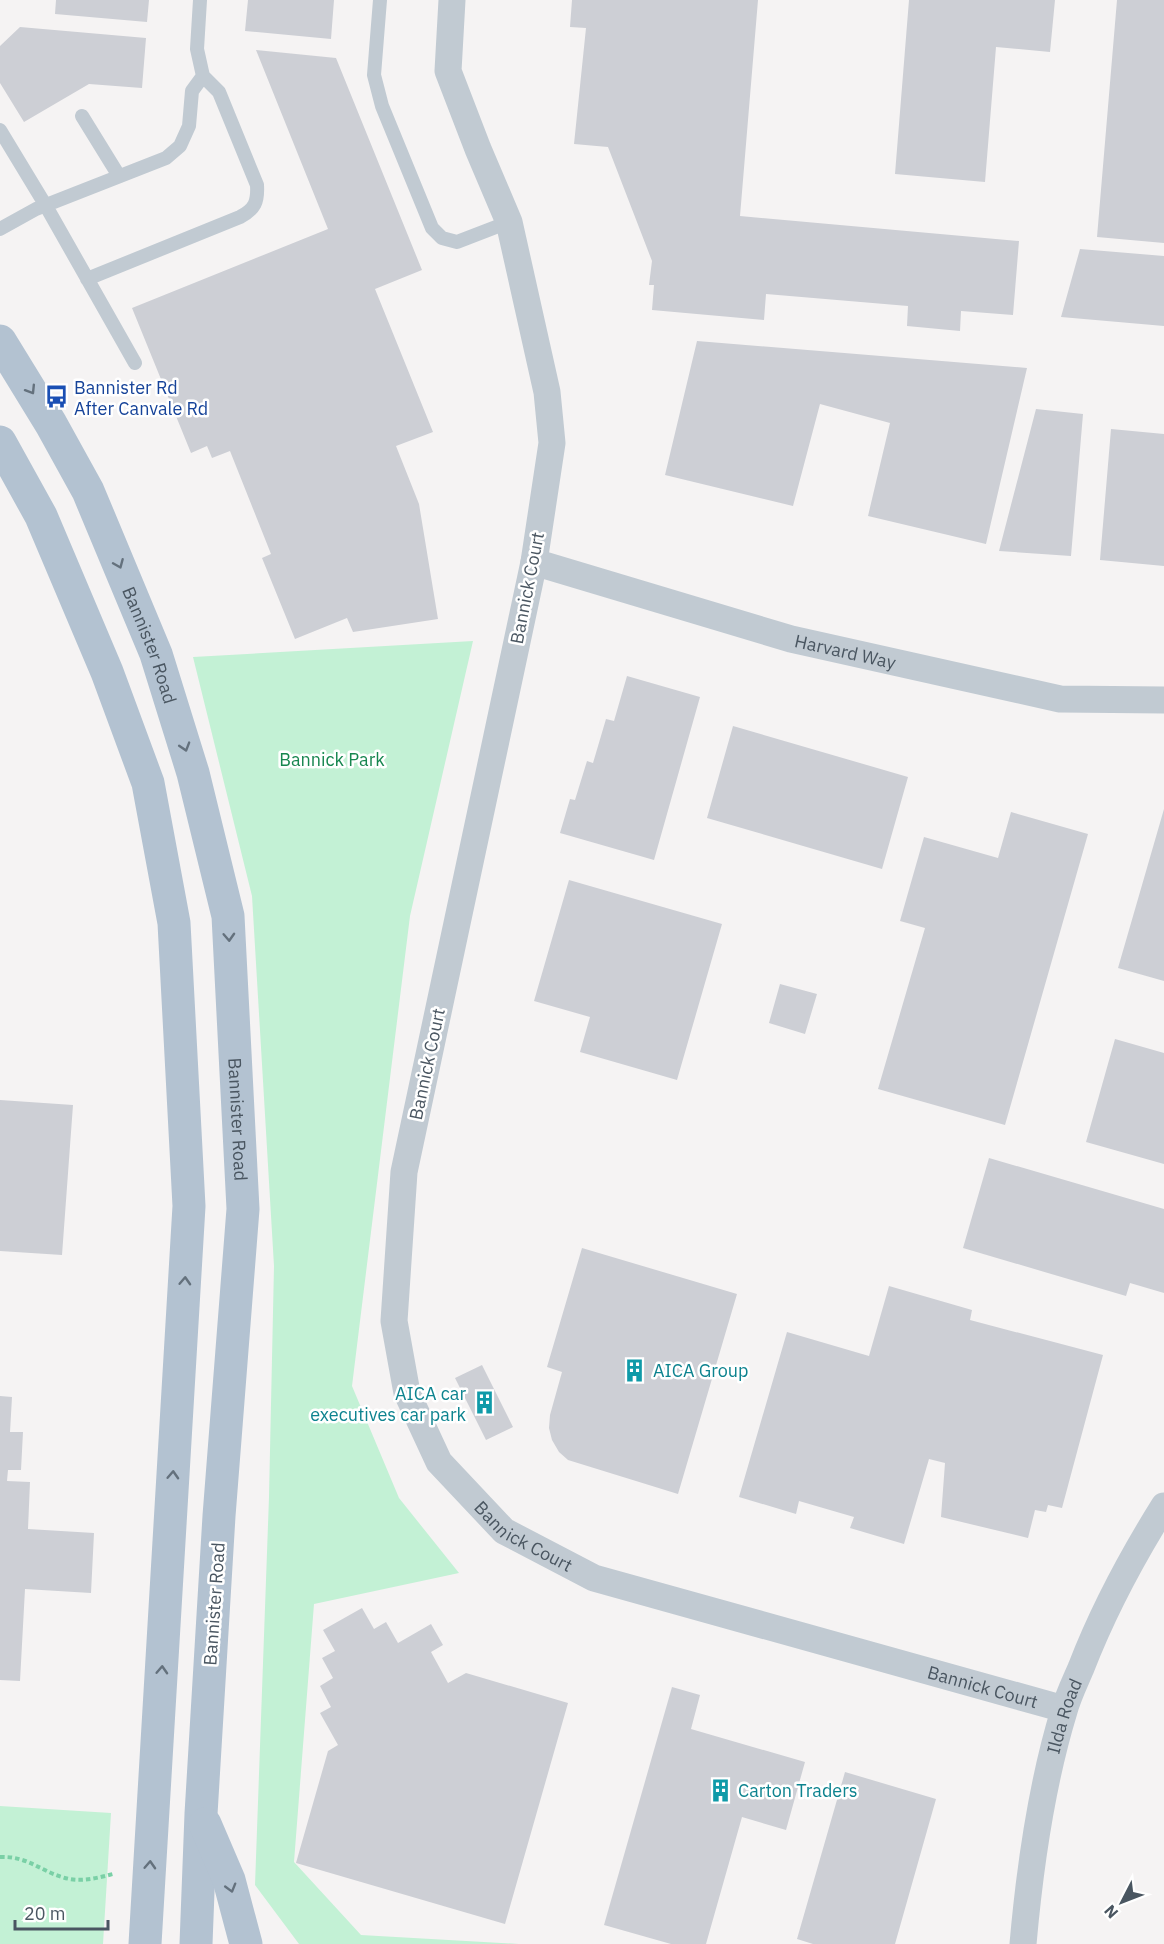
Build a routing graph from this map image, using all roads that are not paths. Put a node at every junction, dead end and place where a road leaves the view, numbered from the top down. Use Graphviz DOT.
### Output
graph roads {
  1 [pos="201,0"];
  2 [pos="380,0"];
  3 [pos="452,0"];
  4 [pos="203,76"];
  5 [pos="82,116"];
  6 [pos="0,130"];
  7 [pos="119,176"];
  8 [pos="46,206"];
  9 [pos="509,222"];
  10 [pos="0,229"];
  11 [pos="87,279"];
  12 [pos="0,341"];
  13 [pos="135,363"];
  14 [pos="0,442"];
  15 [pos="534,562"];
  16 [pos="1164,700"];
  17 [pos="1164,1506"];
  18 [pos="1064,1709"];
  19 [pos="201,1814"];
  20 [pos="145,1944"];
  21 [pos="196,1944"];
  22 [pos="246,1944"];
  23 [pos="1023,1944"];
  1 -- 4 [label="lane"];
  2 -- 9 [label="lane"];
  3 -- 9 [label="street, Bannick Court"];
  4 -- 7 [label="lane"];
  4 -- 11 [label="lane"];
  5 -- 7 [label="lane"];
  6 -- 8 [label="lane"];
  7 -- 8 [label="lane"];
  8 -- 10 [label="lane"];
  8 -- 11 [label="lane"];
  9 -- 15 [label="street, Bannick Court"];
  11 -- 13 [label="lane"];
  12 -- 19 [label="main road, Bannister Road, one-way"];
  20 -- 14 [label="main road, one-way"];
  15 -- 16 [label="street, Harvard Way"];
  15 -- 18 [label="street, Bannick Court"];
  17 -- 18 [label="street, Ilda Road"];
  18 -- 23 [label="street, Ilda Road"];
  19 -- 21 [label="main road, Bannister Road"];
  19 -- 22 [label="main road, one-way"];
}
